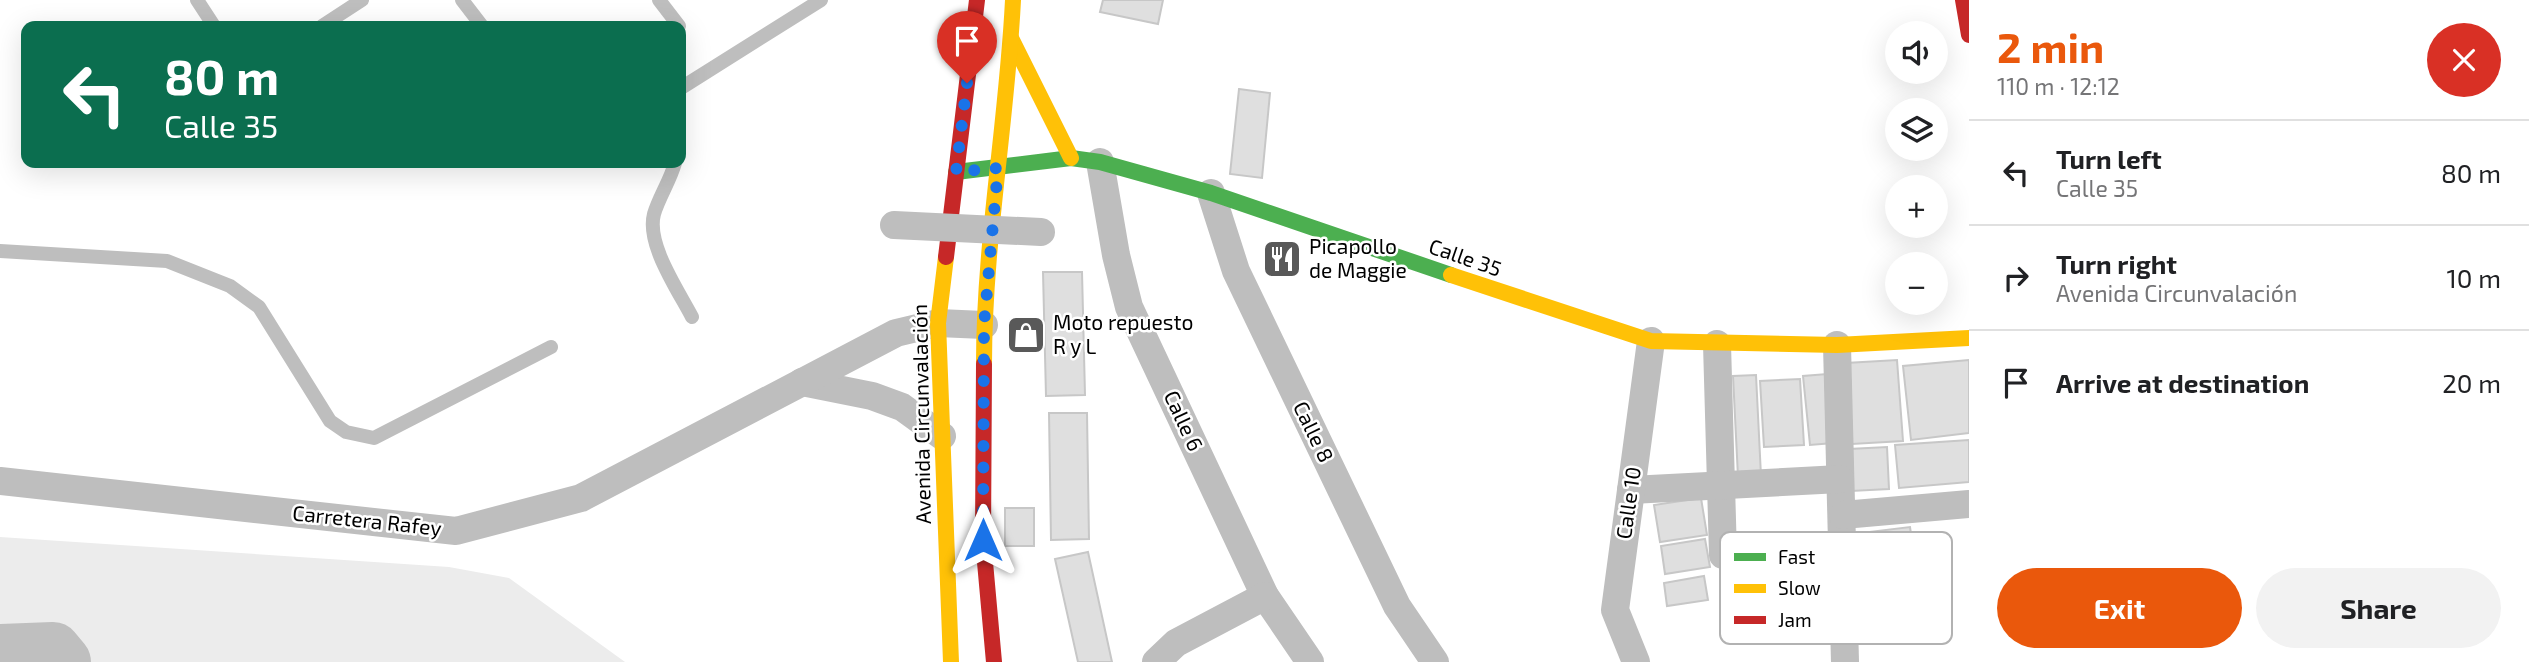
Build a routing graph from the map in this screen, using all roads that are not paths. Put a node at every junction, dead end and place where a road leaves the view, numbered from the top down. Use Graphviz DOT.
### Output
graph roads {
  1 [pos="197,0"];
  2 [pos="362,0"];
  3 [pos="462,0"];
  4 [pos="659,0"];
  5 [pos="821,0"];
  6 [pos="976,0"];
  7 [pos="1013,0"];
  8 [pos="1963,0"];
  9 [pos="211,21"];
  10 [pos="330,21"];
  11 [pos="478,21"];
  12 [pos="675,21"];
  13 [pos="1969,34"];
  14 [pos="1011,38"];
  15 [pos="686,85"];
  16 [pos="1071,158"];
  17 [pos="1100,162"];
  18 [pos="674,168"];
  19 [pos="998,168"];
  20 [pos="956,172"];
  21 [pos="1211,193"];
  22 [pos="894,225"];
  23 [pos="1041,232"];
  24 [pos="0,251"];
  25 [pos="692,317"];
  26 [pos="938,323"];
  27 [pos="984,325"];
  28 [pos="1969,338"];
  29 [pos="1651,341"];
  30 [pos="1717,344"];
  31 [pos="1837,345"];
  32 [pos="551,347"];
  33 [pos="802,382"];
  34 [pos="942,436"];
  35 [pos="1840,479"];
  36 [pos="0,481"];
  37 [pos="1721,485"];
  38 [pos="1631,489"];
  39 [pos="1969,505"];
  40 [pos="1843,515"];
  41 [pos="1722,532"];
  42 [pos="1843,532"];
  43 [pos="1265,596"];
  44 [pos="1845,644"];
  45 [pos="951,662"];
  46 [pos="994,662"];
  47 [pos="1156,662"];
  48 [pos="1310,662"];
  49 [pos="1435,662"];
  50 [pos="1636,662"];
  51 [pos="1845,662"];
  1 -- 9 [label="lane"];
  2 -- 10 [label="lane"];
  3 -- 11 [label="lane"];
  4 -- 12 [label="lane"];
  5 -- 15 [label="lane"];
  6 -- 20 [label="main road, Avenida Circunvalación"];
  7 -- 14 [label="main road"];
  8 -- 13 [label="main road"];
  14 -- 16 [label="main road"];
  14 -- 19 [label="main road"];
  16 -- 17 [label="main road, Calle 35"];
  16 -- 19 [label="main road, Calle 35"];
  17 -- 21 [label="main road, Calle 35"];
  17 -- 43 [label="street, Calle 6"];
  18 -- 25 [label="lane"];
  19 -- 20 [label="main road, Calle 35"];
  19 -- 27 [label="main road"];
  20 -- 26 [label="main road, Avenida Circunvalación"];
  21 -- 29 [label="main road, Calle 35"];
  21 -- 49 [label="street, Calle 8"];
  22 -- 23 [label="street, bridge"];
  24 -- 32 [label="lane"];
  26 -- 27 [label="street, Carretera Rafey"];
  26 -- 33 [label="street, Carretera Rafey"];
  26 -- 34 [label="main road, Avenida Circunvalación"];
  27 -- 46 [label="main road"];
  28 -- 31 [label="main road, Calle 35"];
  29 -- 30 [label="main road, Calle 35"];
  29 -- 38 [label="street, Calle 10"];
  30 -- 31 [label="main road, Calle 35"];
  30 -- 37 [label="street"];
  31 -- 35 [label="street"];
  33 -- 34 [label="street"];
  33 -- 36 [label="street, Carretera Rafey"];
  34 -- 45 [label="main road, Avenida Circunvalación"];
  35 -- 37 [label="street"];
  35 -- 40 [label="street"];
  37 -- 38 [label="street"];
  37 -- 41 [label="street"];
  38 -- 50 [label="street, Calle 10"];
  39 -- 40 [label="street"];
  40 -- 42 [label="street"];
  43 -- 47 [label="street"];
  43 -- 48 [label="street, Calle 6"];
  44 -- 51 [label="street"];
}
